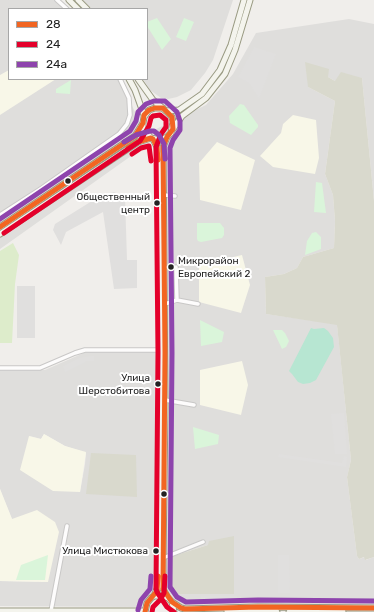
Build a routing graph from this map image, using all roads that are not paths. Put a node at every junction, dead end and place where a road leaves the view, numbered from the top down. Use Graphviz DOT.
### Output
graph roads {
  1 [pos="57,0"];
  2 [pos="69,0"];
  3 [pos="78,0"];
  4 [pos="244,0"];
  5 [pos="250,0"];
  6 [pos="66,8"];
  7 [pos="77,8"];
  8 [pos="86,8"];
  9 [pos="120,80"];
  10 [pos="130,80"];
  11 [pos="139,80"];
  12 [pos="164,110"];
  13 [pos="144,115"];
  14 [pos="143,123"];
  15 [pos="173,129"];
  16 [pos="167,137"];
  17 [pos="152,138"];
  18 [pos="164,195"];
  19 [pos="175,196"];
  20 [pos="0,215"];
  21 [pos="0,227"];
  22 [pos="0,234"];
  23 [pos="176,267"];
  24 [pos="177,300"];
  25 [pos="165,304"];
  26 [pos="198,304"];
  27 [pos="160,350"];
  28 [pos="0,368"];
  29 [pos="165,400"];
  30 [pos="194,405"];
  31 [pos="67,526"];
  32 [pos="203,542"];
  33 [pos="163,558"];
  34 [pos="154,596"];
  35 [pos="170,600"];
  36 [pos="374,608"];
  37 [pos="0,611"];
  38 [pos="51,611"];
  39 [pos="145,611"];
  40 [pos="174,612"];
  41 [pos="178,612"];
  42 [pos="343,612"];
  1 -- 6 [label="street"];
  2 -- 7 [label="street"];
  3 -- 8 [label="street"];
  4 -- 12 [label="street"];
  5 -- 15 [label="street"];
  9 -- 20 [label="street"];
  10 -- 13 [label="street"];
  11 -- 12 [label="street"];
  12 -- 13 [label="street"];
  12 -- 15 [label="street"];
  13 -- 14 [label="street"];
  14 -- 17 [label="street"];
  14 -- 21 [label="street"];
  15 -- 16 [label="street"];
  16 -- 17 [label="street"];
  16 -- 18 [label="street"];
  17 -- 22 [label="street"];
  17 -- 27 [label="street"];
  18 -- 19 [label="street"];
  18 -- 25 [label="street"];
  23 -- 24 [label="street"];
  24 -- 25 [label="street"];
  24 -- 26 [label="street"];
  25 -- 29 [label="street"];
  27 -- 28 [label="street"];
  27 -- 34 [label="street"];
  29 -- 30 [label="street"];
  29 -- 33 [label="street"];
  31 -- 38 [label="street"];
  32 -- 33 [label="street"];
  33 -- 35 [label="street"];
  34 -- 35 [label="street"];
  34 -- 39 [label="street"];
  35 -- 36 [label="street"];
  35 -- 40 [label="street"];
  37 -- 38 [label="street"];
  38 -- 39 [label="street"];
  41 -- 42 [label="street"];
}
